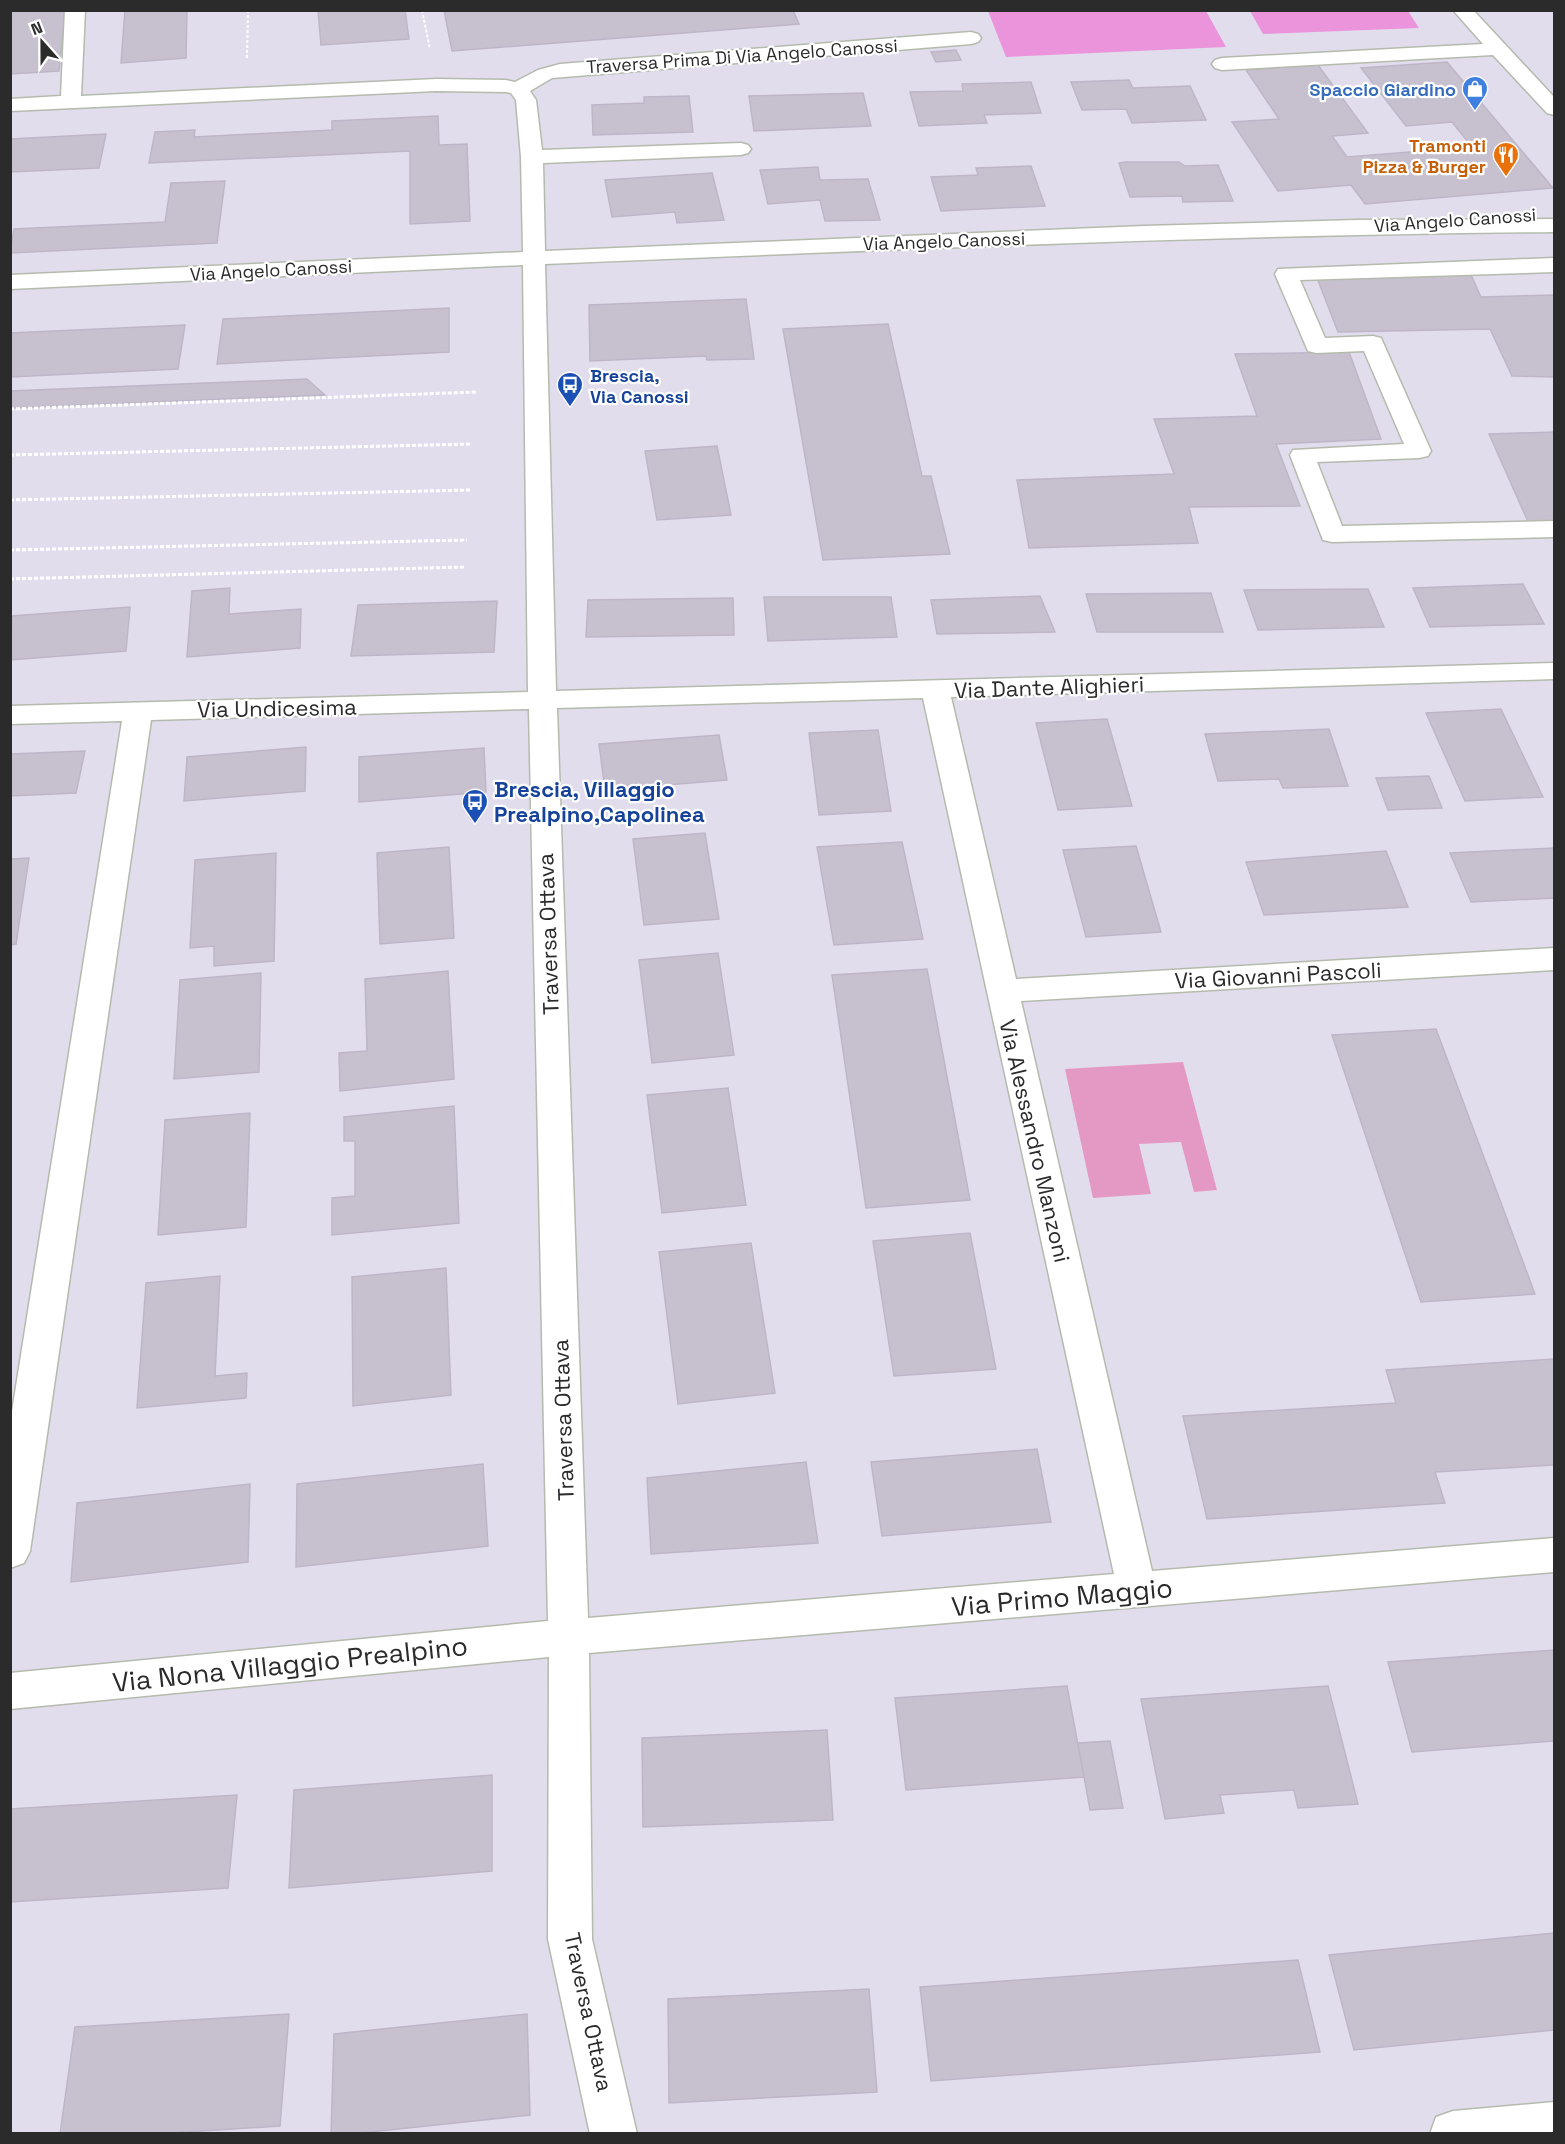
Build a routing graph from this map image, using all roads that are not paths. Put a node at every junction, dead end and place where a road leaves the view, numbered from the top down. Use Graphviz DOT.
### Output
graph roads {
  1 [pos="75,10"];
  2 [pos="1462,10"];
  3 [pos="971,38"];
  4 [pos="1498,49"];
  5 [pos="1222,64"];
  6 [pos="522,94"];
  7 [pos="70,102"];
  8 [pos="10,105"];
  9 [pos="1554,108"];
  10 [pos="741,148"];
  11 [pos="532,158"];
  12 [pos="1554,213"];
  13 [pos="1554,225"];
  14 [pos="1356,226"];
  15 [pos="532,258"];
  16 [pos="1554,266"];
  17 [pos="10,282"];
  18 [pos="1554,529"];
  19 [pos="1554,672"];
  20 [pos="935,690"];
  21 [pos="544,701"];
  22 [pos="138,711"];
  23 [pos="10,715"];
  24 [pos="1554,960"];
  25 [pos="1001,990"];
  26 [pos="10,1551"];
  27 [pos="1554,1555"];
  28 [pos="1137,1591"];
  29 [pos="569,1637"];
  30 [pos="10,1691"];
  31 [pos="1554,2125"];
  32 [pos="614,2133"];
  33 [pos="1453,2133"];
  1 -- 7 [label="street"];
  2 -- 4 [label="street"];
  3 -- 6 [label="street, Traversa Prima Di Via Angelo Canossi"];
  4 -- 5 [label="street"];
  4 -- 9 [label="street"];
  6 -- 7 [label="street"];
  6 -- 11 [label="street"];
  7 -- 8 [label="street"];
  10 -- 11 [label="street"];
  11 -- 15 [label="street"];
  12 -- 14 [label="street, Via Angelo Canossi"];
  13 -- 14 [label="street, Via Angelo Canossi"];
  14 -- 15 [label="street, Via Angelo Canossi"];
  15 -- 17 [label="street, Via Angelo Canossi"];
  15 -- 21 [label="street"];
  16 -- 18 [label="street"];
  19 -- 20 [label="street, Via Dante Alighieri"];
  20 -- 21 [label="street, Via Dante Alighieri"];
  20 -- 25 [label="street, Via Alessandro Manzoni"];
  21 -- 22 [label="street, Via Undicesima"];
  21 -- 29 [label="street, Traversa Ottava"];
  22 -- 23 [label="street, Via Undicesima"];
  22 -- 26 [label="street"];
  24 -- 25 [label="street, Via Giovanni Pascoli"];
  25 -- 28 [label="street, Via Alessandro Manzoni"];
  27 -- 28 [label="street, Via Primo Maggio"];
  28 -- 29 [label="street, Via Primo Maggio"];
  29 -- 30 [label="street, Via Nona Villaggio Prealpino"];
  29 -- 32 [label="street, Traversa Ottava"];
  31 -- 33 [label="street"];
}
